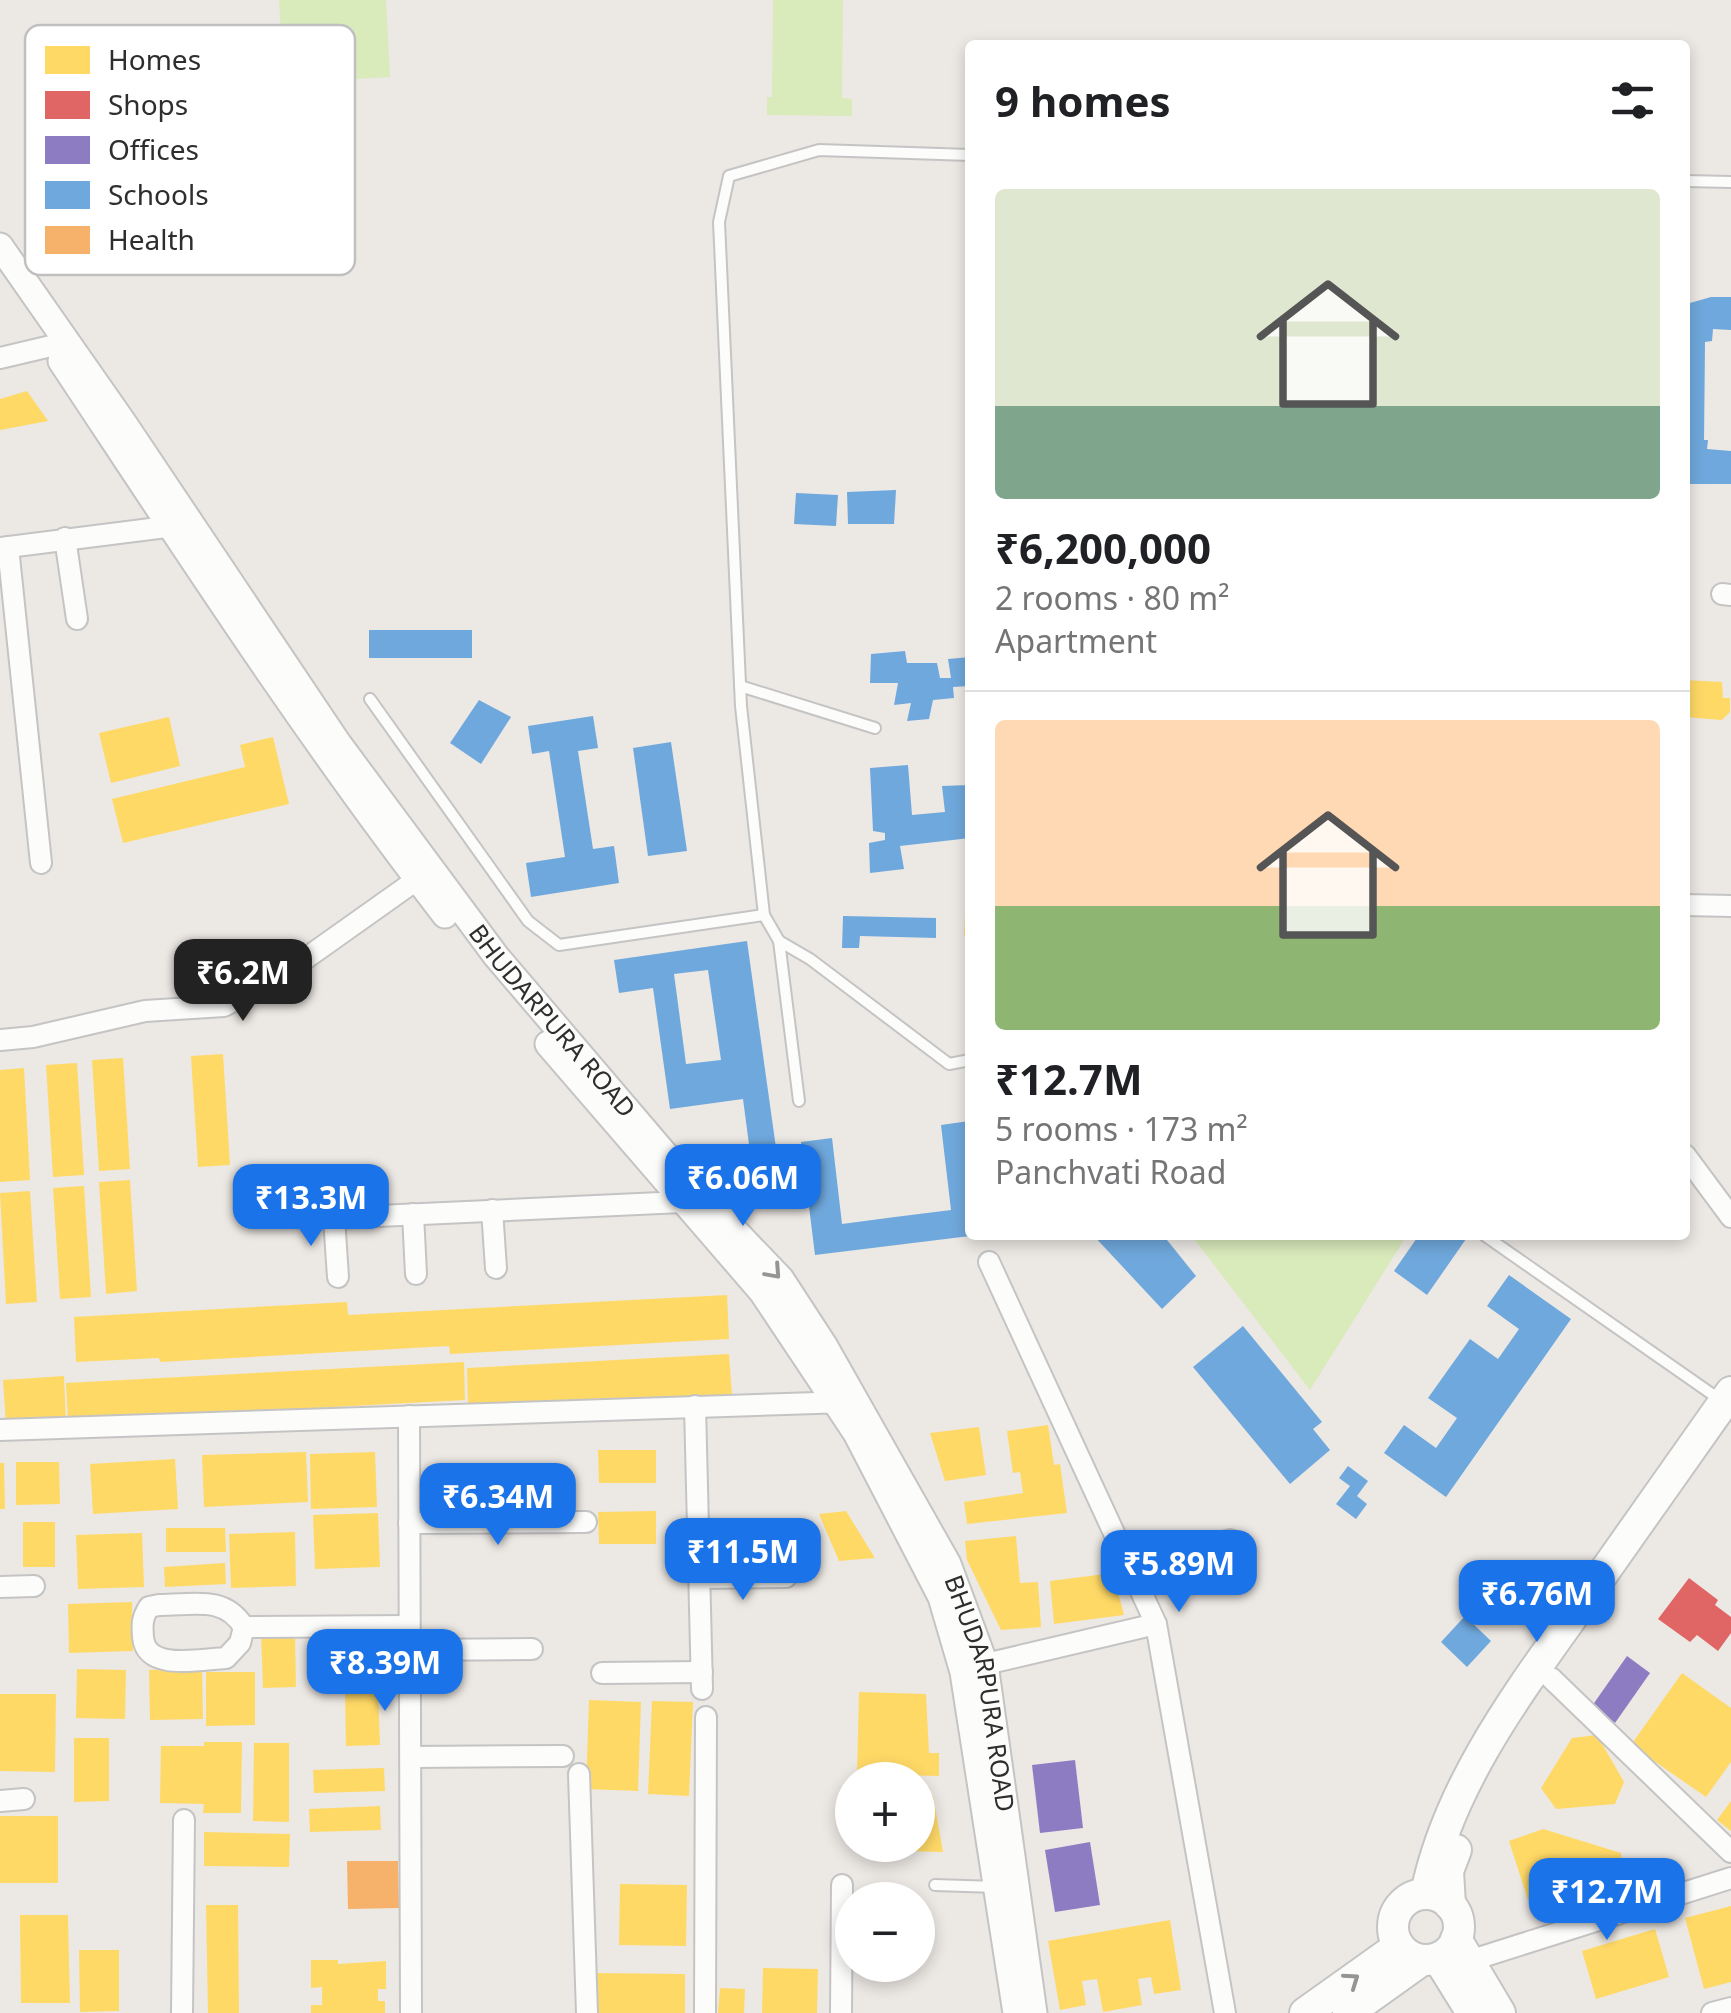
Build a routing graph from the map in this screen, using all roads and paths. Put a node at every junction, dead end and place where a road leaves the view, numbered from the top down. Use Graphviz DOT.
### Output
graph roads {
  1 [pos="965,155"];
  2 [pos="1690,181"];
  3 [pos="1731,182"];
  4 [pos="0,246"];
  5 [pos="0,272"];
  6 [pos="59,342"];
  7 [pos="0,358"];
  8 [pos="180,526"];
  9 [pos="64,538"];
  10 [pos="4,548"];
  11 [pos="77,620"];
  12 [pos="740,686"];
  13 [pos="370,700"];
  14 [pos="874,728"];
  15 [pos="40,863"];
  16 [pos="424,875"];
  17 [pos="1690,905"];
  18 [pos="1731,906"];
  19 [pos="764,915"];
  20 [pos="779,941"];
  21 [pos="0,1040"];
  22 [pos="965,1061"];
  23 [pos="799,1101"];
  24 [pos="1690,1162"];
  25 [pos="690,1197"];
  26 [pos="492,1210"];
  27 [pos="414,1214"];
  28 [pos="1731,1217"];
  29 [pos="1491,1240"];
  30 [pos="989,1262"];
  31 [pos="496,1268"];
  32 [pos="416,1274"];
  33 [pos="338,1277"];
  34 [pos="847,1402"];
  35 [pos="695,1406"];
  36 [pos="1729,1406"];
  37 [pos="409,1416"];
  38 [pos="0,1430"];
  39 [pos="586,1522"];
  40 [pos="409,1523"];
  41 [pos="1230,1540"];
  42 [pos="1130,1568"];
  43 [pos="786,1577"];
  44 [pos="700,1578"];
  45 [pos="34,1586"];
  46 [pos="0,1588"];
  47 [pos="1156,1624"];
  48 [pos="409,1626"];
  49 [pos="244,1627"];
  50 [pos="532,1649"];
  51 [pos="410,1650"];
  52 [pos="974,1667"];
  53 [pos="602,1674"];
  54 [pos="1551,1678"];
  55 [pos="706,1717"];
  56 [pos="563,1756"];
  57 [pos="411,1757"];
  58 [pos="579,1774"];
  59 [pos="0,1800"];
  60 [pos="24,1800"];
  61 [pos="184,1820"];
  62 [pos="1731,1852"];
  63 [pos="1731,1878"];
  64 [pos="935,1885"];
  65 [pos="997,1887"];
  66 [pos="1438,1900"];
  67 [pos="1437,1953"];
  68 [pos="842,1982"];
  69 [pos="1731,2008"];
  70 [pos="182,2013"];
  71 [pos="411,2013"];
  72 [pos="586,2013"];
  73 [pos="705,2013"];
  74 [pos="842,2013"];
  75 [pos="1016,2013"];
  76 [pos="1034,2013"];
  77 [pos="1225,2013"];
  78 [pos="1305,2013"];
  79 [pos="1348,2013"];
  80 [pos="1472,2013"];
  81 [pos="1500,2013"];
  82 [pos="1712,2013"];
  1 -- 12 [label="lane"];
  2 -- 3 [label="lane"];
  4 -- 6 [label="street, BHUDARPURA ROAD"];
  5 -- 6 [label="street, BHUDARPURA ROAD"];
  6 -- 7 [label="street"];
  6 -- 8 [label="street, BHUDARPURA ROAD"];
  8 -- 9 [label="street"];
  8 -- 16 [label="street, BHUDARPURA ROAD"];
  9 -- 10 [label="street"];
  9 -- 11 [label="street"];
  10 -- 15 [label="street"];
  12 -- 14 [label="lane"];
  12 -- 19 [label="lane"];
  13 -- 19 [label="lane"];
  16 -- 21 [label="street"];
  16 -- 25 [label="street, BHUDARPURA ROAD"];
  17 -- 18 [label="street"];
  19 -- 20 [label="lane"];
  20 -- 22 [label="lane"];
  20 -- 23 [label="lane"];
  24 -- 28 [label="street"];
  25 -- 26 [label="street"];
  25 -- 34 [label="street, BHUDARPURA ROAD"];
  26 -- 27 [label="street"];
  26 -- 31 [label="street"];
  27 -- 32 [label="street"];
  27 -- 33 [label="street"];
  29 -- 36 [label="lane"];
  30 -- 42 [label="street"];
  34 -- 35 [label="street"];
  34 -- 52 [label="street, BHUDARPURA ROAD"];
  35 -- 37 [label="street"];
  35 -- 44 [label="street"];
  36 -- 54 [label="main road"];
  36 -- 66 [label="main road"];
  37 -- 38 [label="street"];
  37 -- 40 [label="street"];
  39 -- 40 [label="street"];
  40 -- 48 [label="street"];
  41 -- 42 [label="street"];
  42 -- 47 [label="street"];
  43 -- 44 [label="street"];
  44 -- 53 [label="street"];
  45 -- 46 [label="street"];
  47 -- 52 [label="street"];
  47 -- 77 [label="street"];
  48 -- 49 [label="street"];
  48 -- 51 [label="street"];
  49 -- 49 [label="street"];
  50 -- 51 [label="street"];
  51 -- 57 [label="street"];
  52 -- 65 [label="street, BHUDARPURA ROAD"];
  52 -- 76 [label="street, BHUDARPURA ROAD"];
  54 -- 62 [label="street"];
  54 -- 66 [label="main road"];
  55 -- 73 [label="street"];
  56 -- 57 [label="street"];
  57 -- 71 [label="street"];
  58 -- 72 [label="street"];
  59 -- 60 [label="street"];
  61 -- 70 [label="street"];
  63 -- 67 [label="street"];
  64 -- 65 [label="lane"];
  65 -- 75 [label="street, BHUDARPURA ROAD"];
  66 -- 67 [label="main road"];
  66 -- 67 [label="main road"];
  78 -- 67 [label="main road, one-way"];
  67 -- 79 [label="main road"];
  67 -- 80 [label="main road"];
  67 -- 81 [label="main road"];
  68 -- 74 [label="street"];
  69 -- 82 [label="street"];
}
